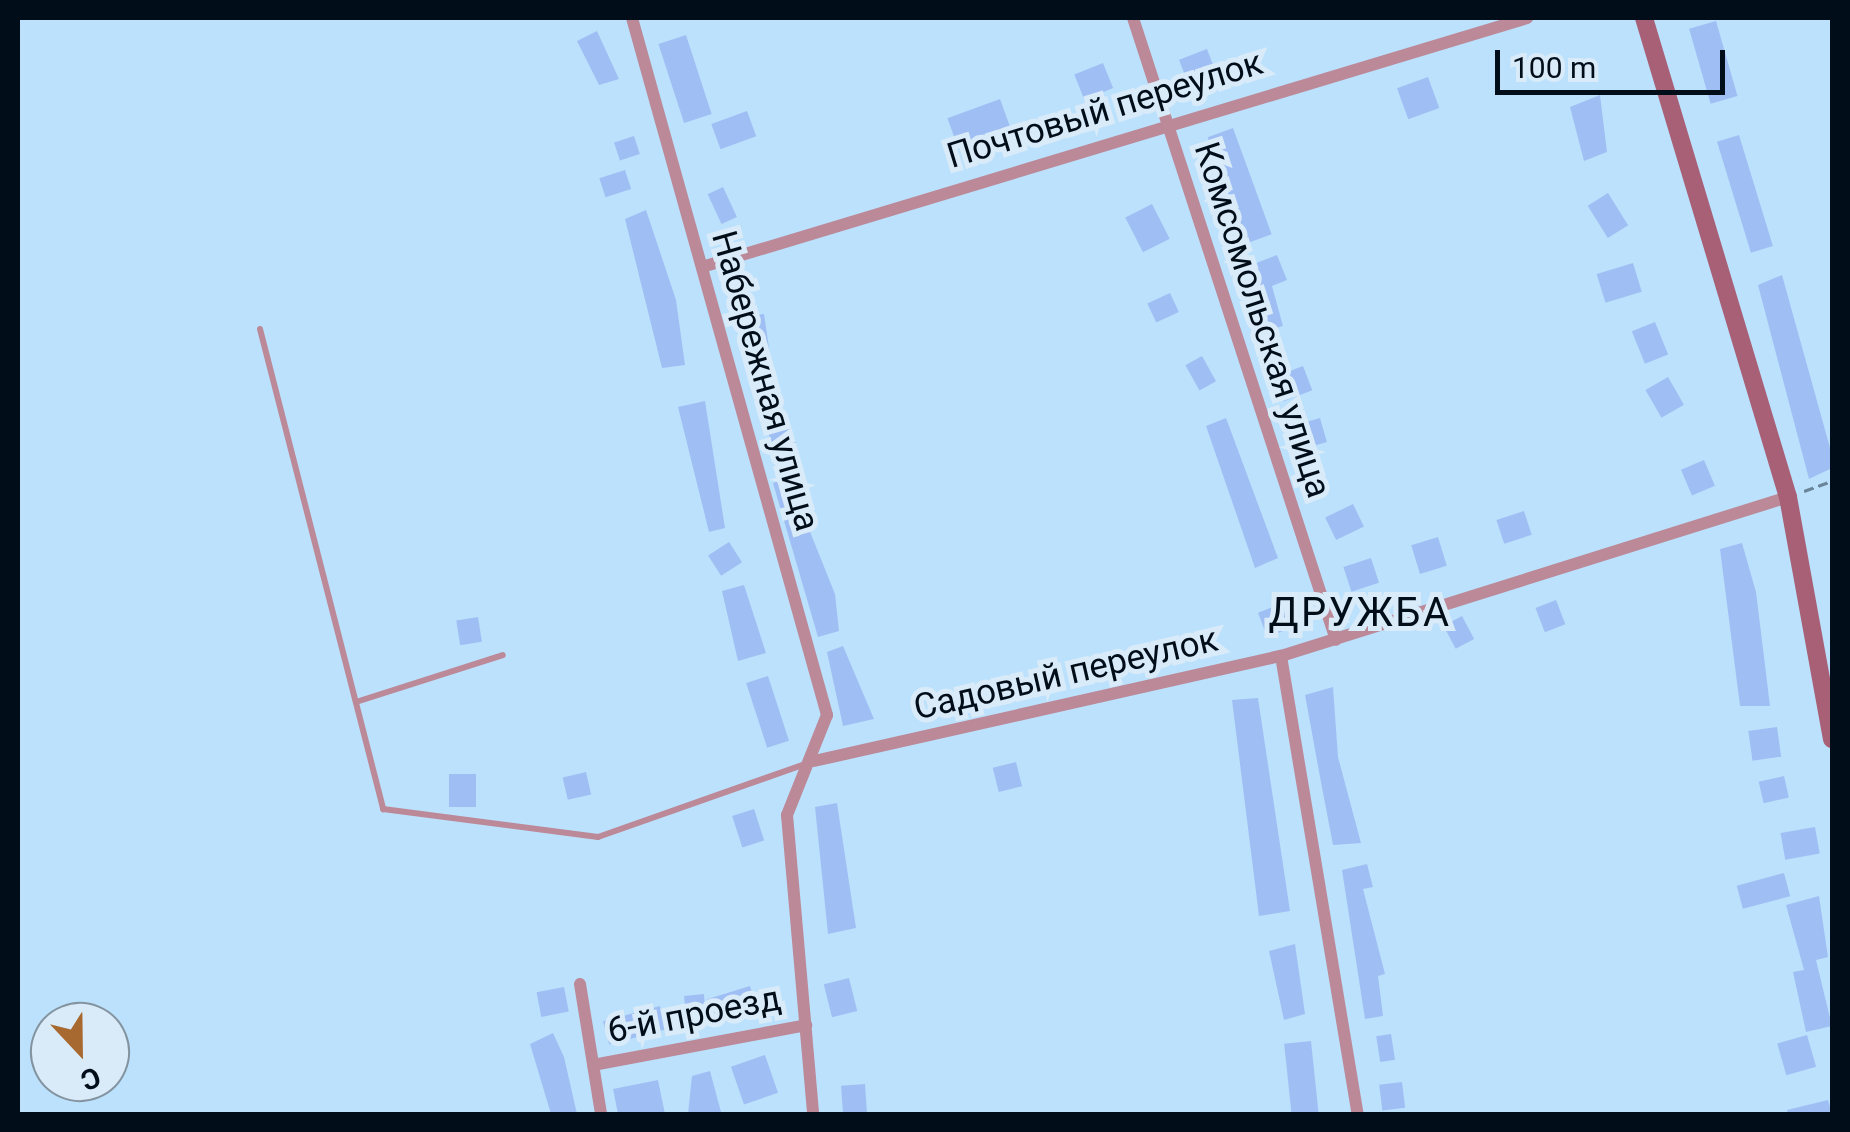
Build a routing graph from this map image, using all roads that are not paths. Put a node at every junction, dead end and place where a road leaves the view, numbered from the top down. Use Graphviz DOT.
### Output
graph roads {
  1 [pos="632,18"];
  2 [pos="1132,18"];
  3 [pos="1527,18"];
  4 [pos="1644,18"];
  5 [pos="1165,121"];
  6 [pos="702,266"];
  7 [pos="260,329"];
  8 [pos="1788,497"];
  9 [pos="1336,640"];
  10 [pos="502,655"];
  11 [pos="1282,656"];
  12 [pos="356,702"];
  13 [pos="1832,739"];
  14 [pos="814,761"];
  15 [pos="580,984"];
  16 [pos="806,1025"];
  17 [pos="593,1065"];
  18 [pos="600,1114"];
  19 [pos="813,1114"];
  20 [pos="1358,1114"];
  1 -- 6 [label="street, Набережная улица"];
  2 -- 5 [label="street, Комсомольская улица"];
  3 -- 5 [label="street, Почтовый переулок"];
  4 -- 8 [label="street"];
  5 -- 6 [label="street, Почтовый переулок"];
  5 -- 9 [label="street, Комсомольская улица"];
  6 -- 14 [label="street, Набережная улица"];
  7 -- 12 [label="lane"];
  8 -- 9 [label="street, Садовый переулок"];
  8 -- 13 [label="street"];
  9 -- 11 [label="street, Садовый переулок"];
  10 -- 12 [label="lane"];
  11 -- 14 [label="street, Садовый переулок"];
  11 -- 20 [label="street"];
  12 -- 14 [label="lane"];
  14 -- 16 [label="street, Набережная улица"];
  15 -- 17 [label="street"];
  16 -- 17 [label="street, 6-й проезд"];
  16 -- 19 [label="street, Набережная улица"];
  17 -- 18 [label="street"];
}
